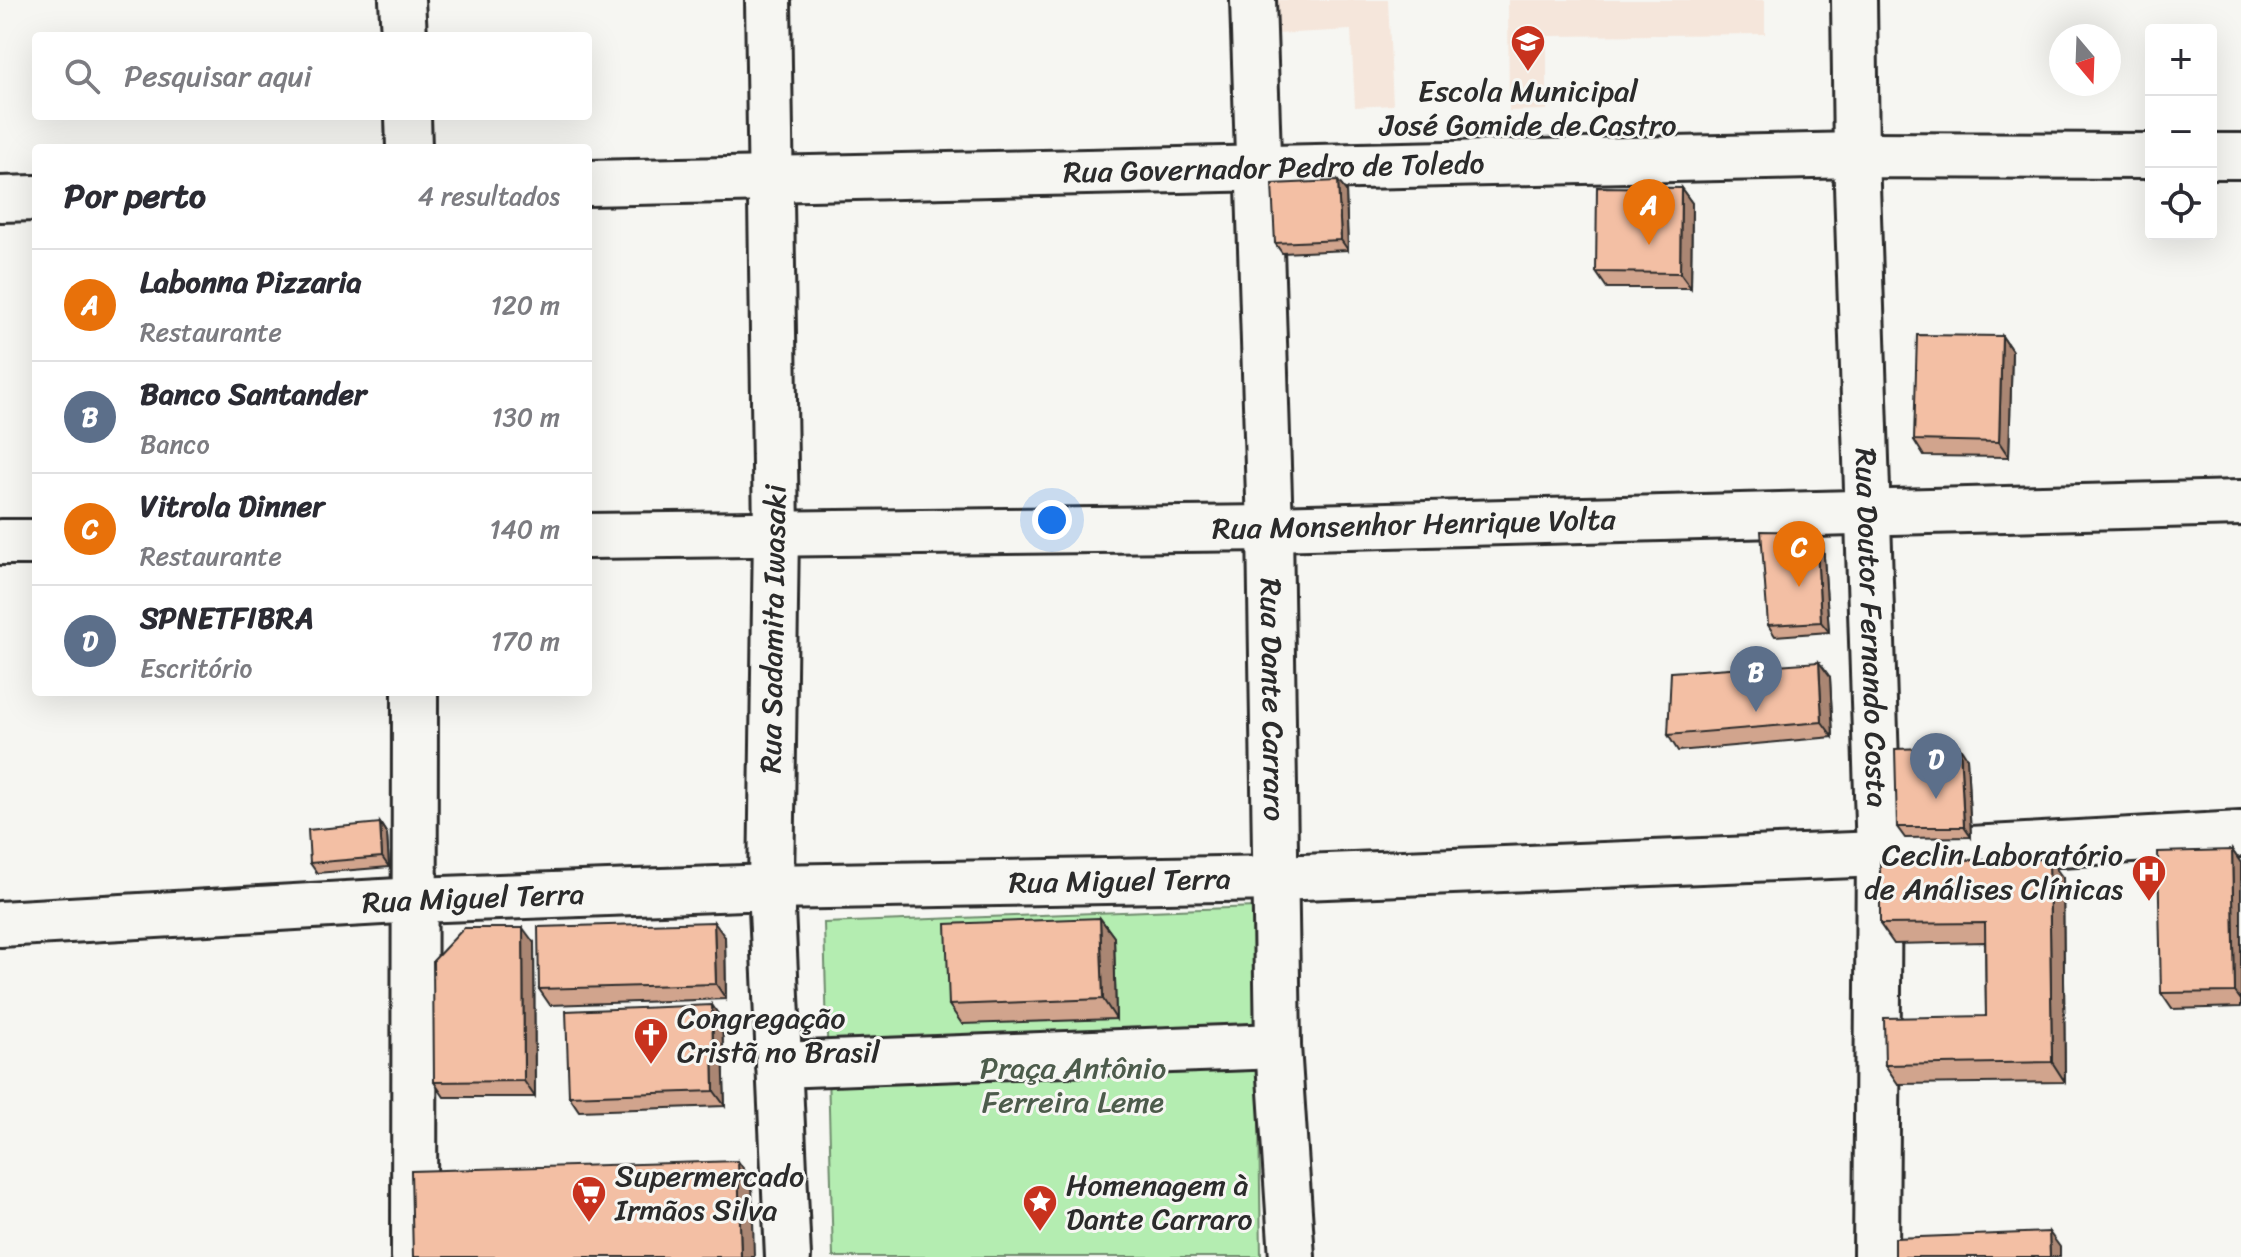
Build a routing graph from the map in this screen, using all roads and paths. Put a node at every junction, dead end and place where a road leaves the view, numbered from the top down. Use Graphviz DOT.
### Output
graph roads {
  1 [pos="402,0"];
  2 [pos="768,0"];
  3 [pos="1253,0"];
  4 [pos="1854,0"];
  5 [pos="404,32"];
  6 [pos="408,120"];
  7 [pos="409,144"];
  8 [pos="1856,155"];
  9 [pos="2145,156"];
  10 [pos="2217,156"];
  11 [pos="2241,156"];
  12 [pos="1257,169"];
  13 [pos="771,177"];
  14 [pos="592,183"];
  15 [pos="32,198"];
  16 [pos="0,199"];
  17 [pos="2241,503"];
  18 [pos="1867,514"];
  19 [pos="1270,528"];
  20 [pos="776,532"];
  21 [pos="592,536"];
  22 [pos="0,542"];
  23 [pos="32,542"];
  24 [pos="415,696"];
  25 [pos="2241,834"];
  26 [pos="1879,854"];
  27 [pos="1277,878"];
  28 [pos="771,887"];
  29 [pos="416,900"];
  30 [pos="0,924"];
  31 [pos="1278,1046"];
  32 [pos="779,1065"];
  33 [pos="414,1257"];
  34 [pos="788,1257"];
  35 [pos="1292,1257"];
  36 [pos="1876,1257"];
  1 -- 5 [label="street"];
  2 -- 13 [label="street, Rua Sadamita Iwasaki"];
  3 -- 12 [label="street, Rua Dante Carraro"];
  4 -- 8 [label="street, Rua Doutor Fernando Costa"];
  6 -- 7 [label="street"];
  8 -- 9 [label="street, Rua Governador Pedro de Toledo"];
  8 -- 12 [label="street, Rua Governador Pedro de Toledo"];
  8 -- 18 [label="street, Rua Doutor Fernando Costa"];
  10 -- 11 [label="street"];
  12 -- 13 [label="street, Rua Governador Pedro de Toledo"];
  12 -- 19 [label="street, Rua Dante Carraro"];
  13 -- 14 [label="street, Rua Governador Pedro de Toledo"];
  13 -- 20 [label="street, Rua Sadamita Iwasaki"];
  15 -- 16 [label="street"];
  17 -- 18 [label="street, Rua Monsenhor Henrique Volta"];
  18 -- 19 [label="street, Rua Monsenhor Henrique Volta"];
  18 -- 26 [label="street, Rua Doutor Fernando Costa"];
  19 -- 20 [label="street, Rua Monsenhor Henrique Volta"];
  19 -- 27 [label="street, Rua Dante Carraro"];
  20 -- 21 [label="street, Rua Monsenhor Henrique Volta"];
  20 -- 28 [label="street, Rua Sadamita Iwasaki"];
  22 -- 23 [label="street"];
  24 -- 29 [label="street"];
  25 -- 26 [label="street, Rua Miguel Terra"];
  26 -- 27 [label="street, Rua Miguel Terra"];
  26 -- 36 [label="street, Rua Doutor Fernando Costa"];
  27 -- 28 [label="street, Rua Miguel Terra"];
  27 -- 31 [label="street, Rua Dante Carraro"];
  28 -- 29 [label="street, Rua Miguel Terra"];
  28 -- 32 [label="street, Rua Sadamita Iwasaki"];
  29 -- 30 [label="street, Rua Miguel Terra"];
  29 -- 33 [label="street"];
  31 -- 32 [label="street"];
  31 -- 35 [label="street, Rua Dante Carraro"];
  32 -- 34 [label="street, Rua Sadamita Iwasaki"];
}
